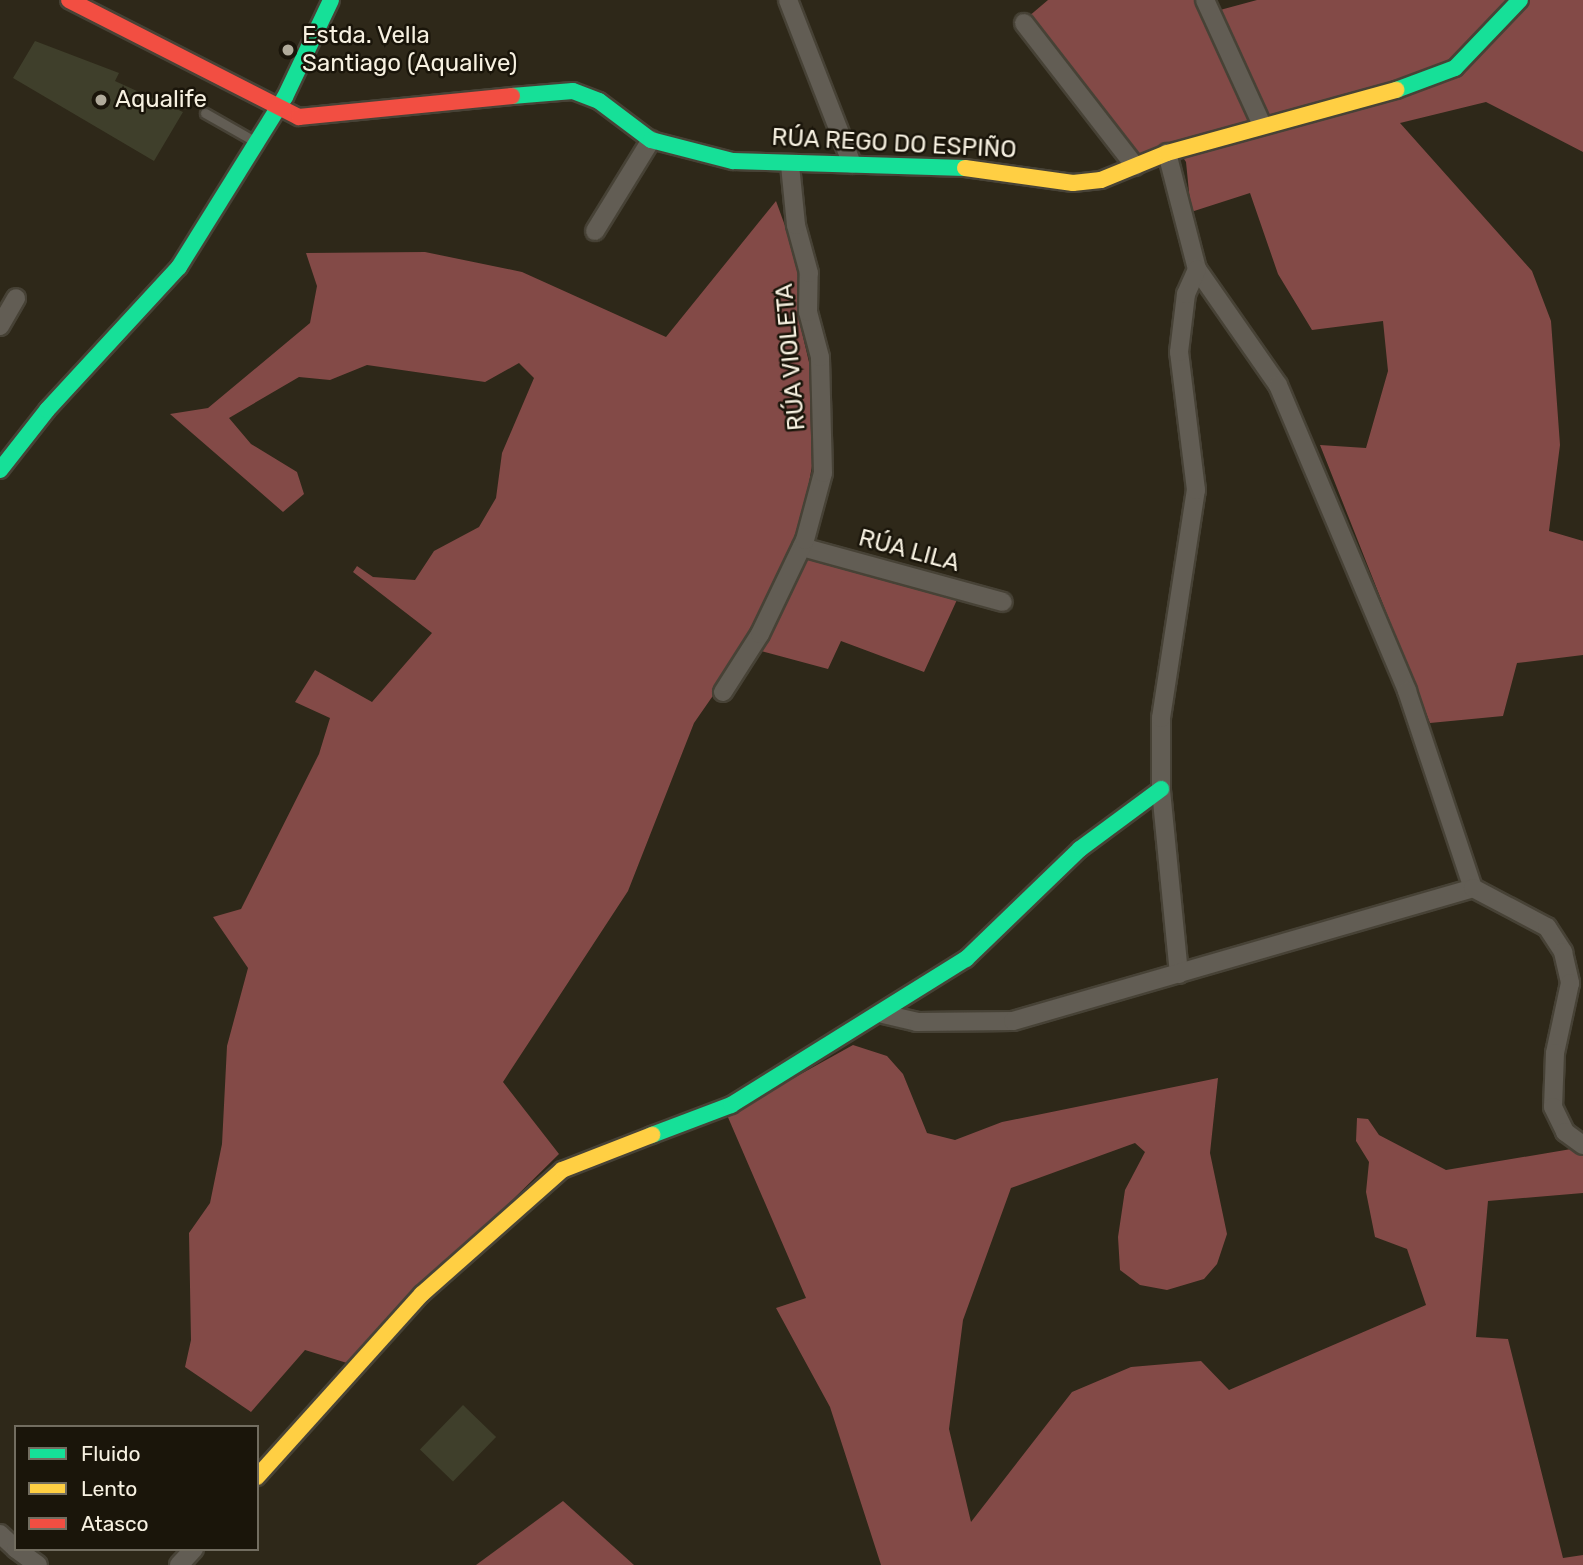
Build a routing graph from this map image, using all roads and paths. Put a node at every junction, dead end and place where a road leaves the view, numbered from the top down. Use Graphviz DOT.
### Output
graph roads {
  1 [pos="69,0"];
  2 [pos="331,0"];
  3 [pos="788,0"];
  4 [pos="1205,0"];
  5 [pos="1520,0"];
  6 [pos="1024,23"];
  7 [pos="277,110"];
  8 [pos="205,113"];
  9 [pos="1262,125"];
  10 [pos="651,140"];
  11 [pos="258,143"];
  12 [pos="1167,153"];
  13 [pos="852,164"];
  14 [pos="790,165"];
  15 [pos="1135,166"];
  16 [pos="595,231"];
  17 [pos="1197,269"];
  18 [pos="16,299"];
  19 [pos="0,326"];
  20 [pos="3,462"];
  21 [pos="802,547"];
  22 [pos="1003,602"];
  23 [pos="723,692"];
  24 [pos="1161,789"];
  25 [pos="1473,888"];
  26 [pos="1179,974"];
  27 [pos="883,1014"];
  28 [pos="1583,1145"];
  29 [pos="259,1475"];
  30 [pos="0,1534"];
  31 [pos="14,1547"];
  32 [pos="19,1551"];
  33 [pos="192,1551"];
  34 [pos="38,1565"];
  35 [pos="179,1565"];
  1 -- 7 [label="street, RÚA REGO DO ESPIÑO"];
  2 -- 7 [label="street"];
  3 -- 13 [label="street"];
  4 -- 9 [label="street"];
  5 -- 9 [label="street, RÚA REGO DO ESPIÑO"];
  6 -- 15 [label="street"];
  7 -- 10 [label="street, RÚA REGO DO ESPIÑO"];
  7 -- 11 [label="street"];
  8 -- 11 [label="lane"];
  9 -- 12 [label="street, RÚA REGO DO ESPIÑO"];
  10 -- 14 [label="street, RÚA REGO DO ESPIÑO"];
  10 -- 16 [label="street"];
  11 -- 20 [label="street"];
  12 -- 15 [label="street, RÚA REGO DO ESPIÑO"];
  12 -- 17 [label="street"];
  13 -- 14 [label="street, RÚA REGO DO ESPIÑO"];
  13 -- 15 [label="street, RÚA REGO DO ESPIÑO"];
  14 -- 21 [label="street, RÚA VIOLETA"];
  17 -- 24 [label="street"];
  17 -- 25 [label="street"];
  18 -- 19 [label="street"];
  21 -- 22 [label="street, RÚA LILA"];
  21 -- 23 [label="street, RÚA VIOLETA"];
  24 -- 26 [label="street"];
  24 -- 27 [label="street"];
  25 -- 26 [label="street"];
  25 -- 28 [label="street"];
  26 -- 27 [label="street"];
  27 -- 29 [label="street"];
  30 -- 31 [label="street"];
  32 -- 34 [label="street"];
  33 -- 35 [label="street"];
}
